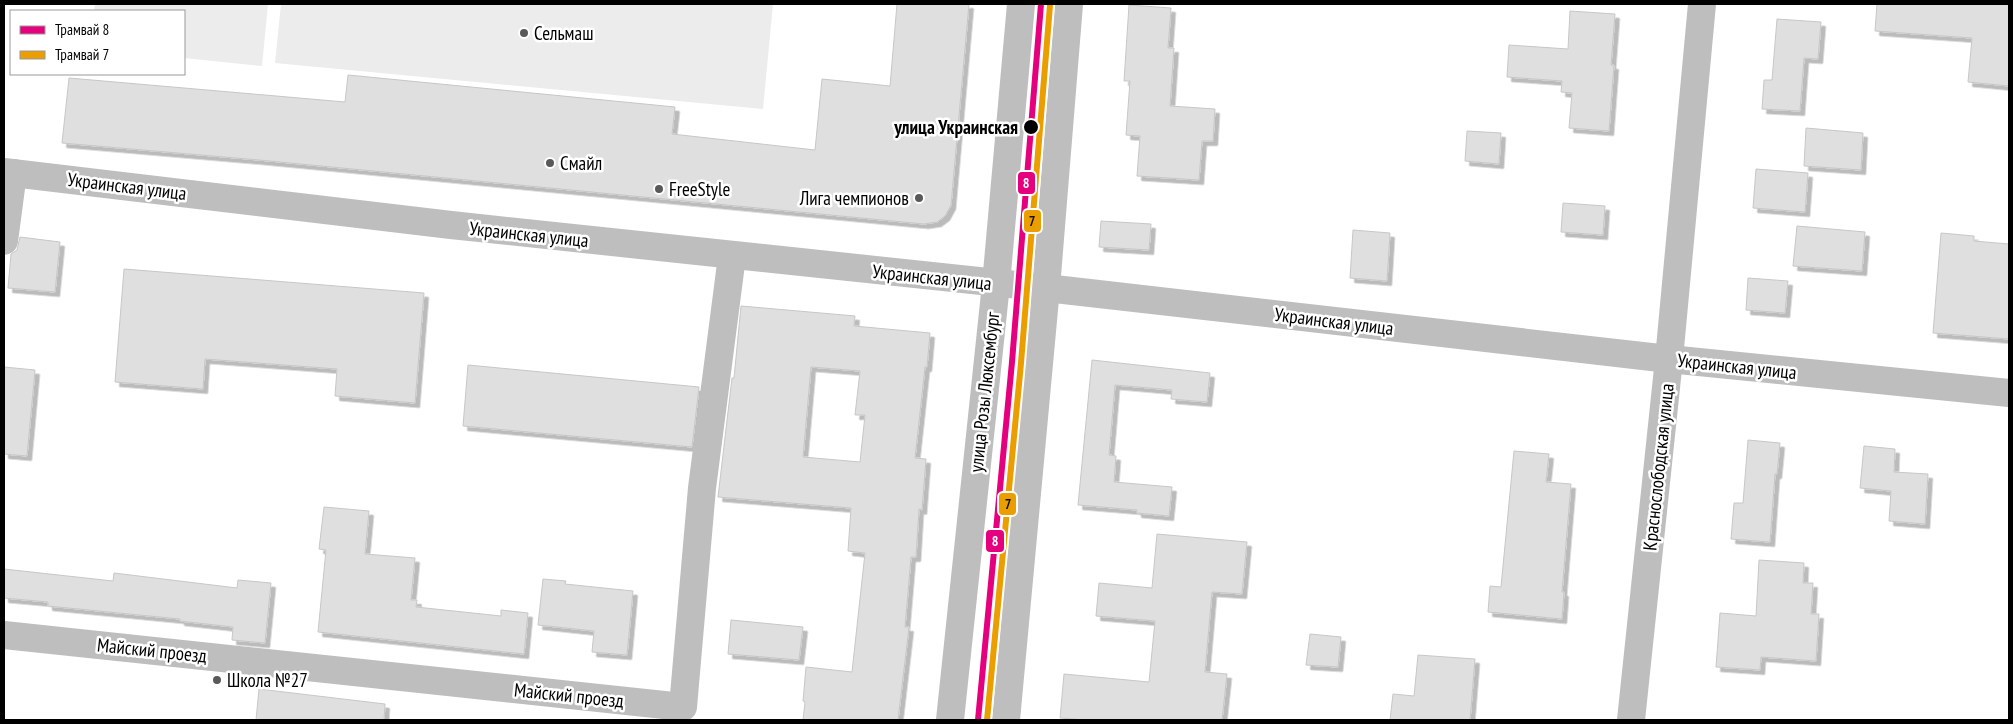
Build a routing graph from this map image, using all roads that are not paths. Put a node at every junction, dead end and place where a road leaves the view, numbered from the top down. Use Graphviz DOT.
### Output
graph roads {
  1 [pos="1021,4"];
  2 [pos="1069,4"];
  3 [pos="1702,4"];
  4 [pos="8,172"];
  5 [pos="4,241"];
  6 [pos="732,256"];
  7 [pos="996,284"];
  8 [pos="1046,288"];
  9 [pos="1669,359"];
  10 [pos="2009,393"];
  11 [pos="4,635"];
  12 [pos="950,720"];
  13 [pos="1006,720"];
  14 [pos="1631,720"];
  1 -- 7 [label="street, улица Розы Люксембург"];
  2 -- 8 [label="street"];
  3 -- 9 [label="street, Краснослободская улица"];
  4 -- 5 [label="street"];
  4 -- 6 [label="street, Украинская улица"];
  6 -- 7 [label="street, Украинская улица"];
  6 -- 11 [label="street, Майский проезд"];
  7 -- 8 [label="street, Украинская улица"];
  7 -- 12 [label="street, улица Розы Люксембург"];
  8 -- 9 [label="street, Украинская улица"];
  8 -- 13 [label="street"];
  9 -- 10 [label="street, Украинская улица"];
  9 -- 14 [label="street, Краснослободская улица"];
}
